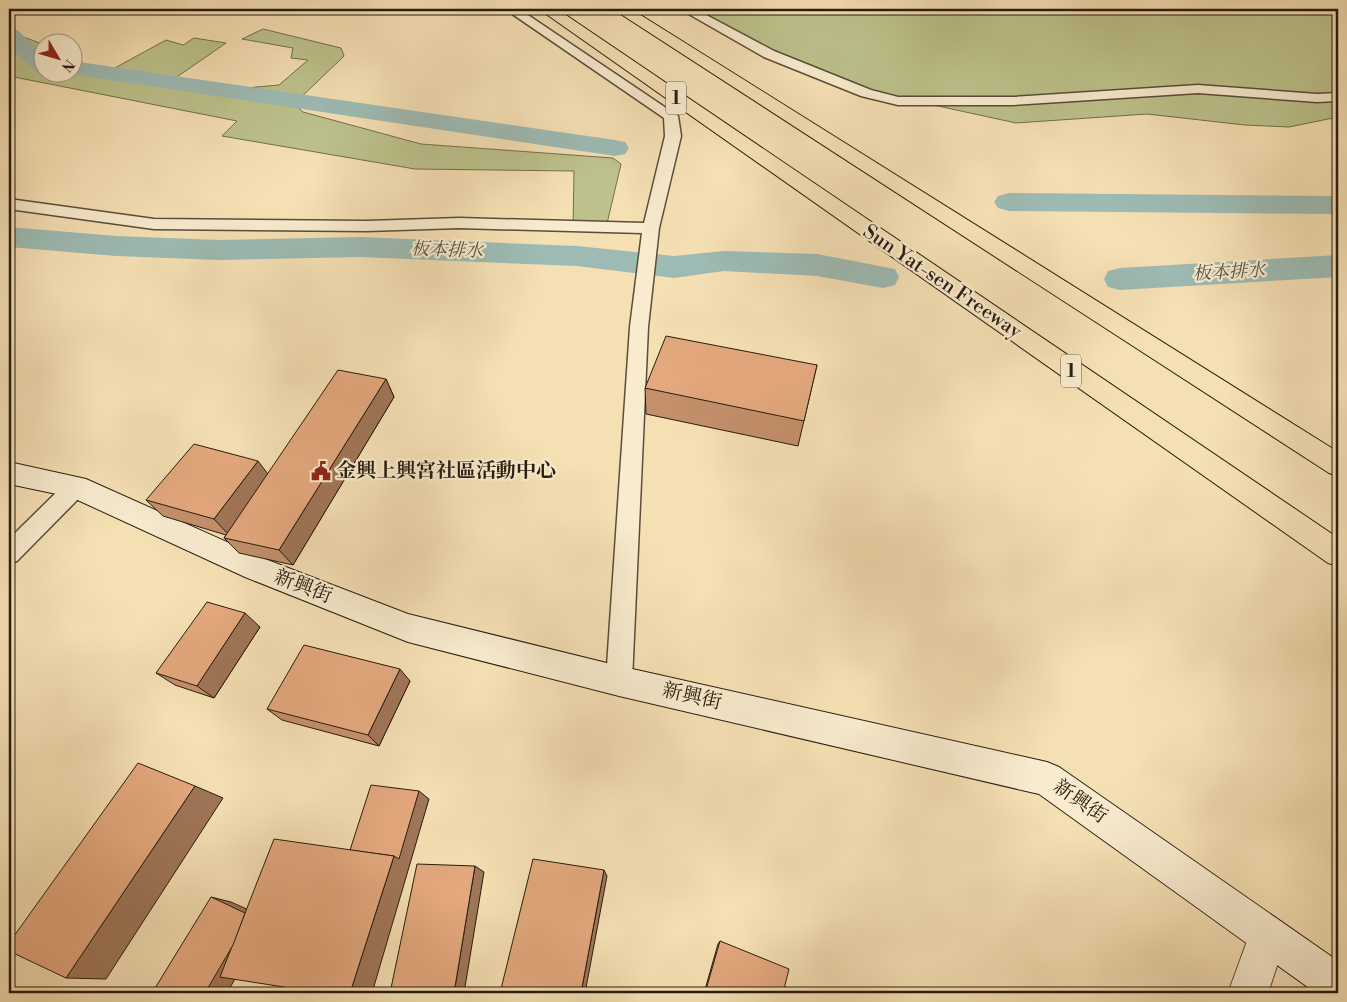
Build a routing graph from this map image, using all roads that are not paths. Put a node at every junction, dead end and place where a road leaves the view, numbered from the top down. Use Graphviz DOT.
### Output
graph roads {
  1 [pos="511,9"];
  2 [pos="547,9"];
  3 [pos="621,9"];
  4 [pos="686,9"];
  5 [pos="1338,97"];
  6 [pos="9,204"];
  7 [pos="651,228"];
  8 [pos="1338,465"];
  9 [pos="9,473"];
  10 [pos="76,487"];
  11 [pos="9,554"];
  12 [pos="1338,554"];
  13 [pos="619,681"];
  14 [pos="1268,936"];
  15 [pos="1338,985"];
  16 [pos="1248,993"];
  1 -- 7 [label="lane"];
  2 -- 12 [label="highway, Sun Yat-sen Freeway / 1"];
  3 -- 8 [label="highway, 1"];
  4 -- 5 [label="lane"];
  6 -- 7 [label="lane"];
  7 -- 13 [label="lane"];
  9 -- 10 [label="street, 新興街"];
  10 -- 11 [label="lane"];
  10 -- 13 [label="street, 新興街"];
  13 -- 14 [label="street, 新興街"];
  14 -- 15 [label="street, 新興街"];
  14 -- 16 [label="street"];
}
